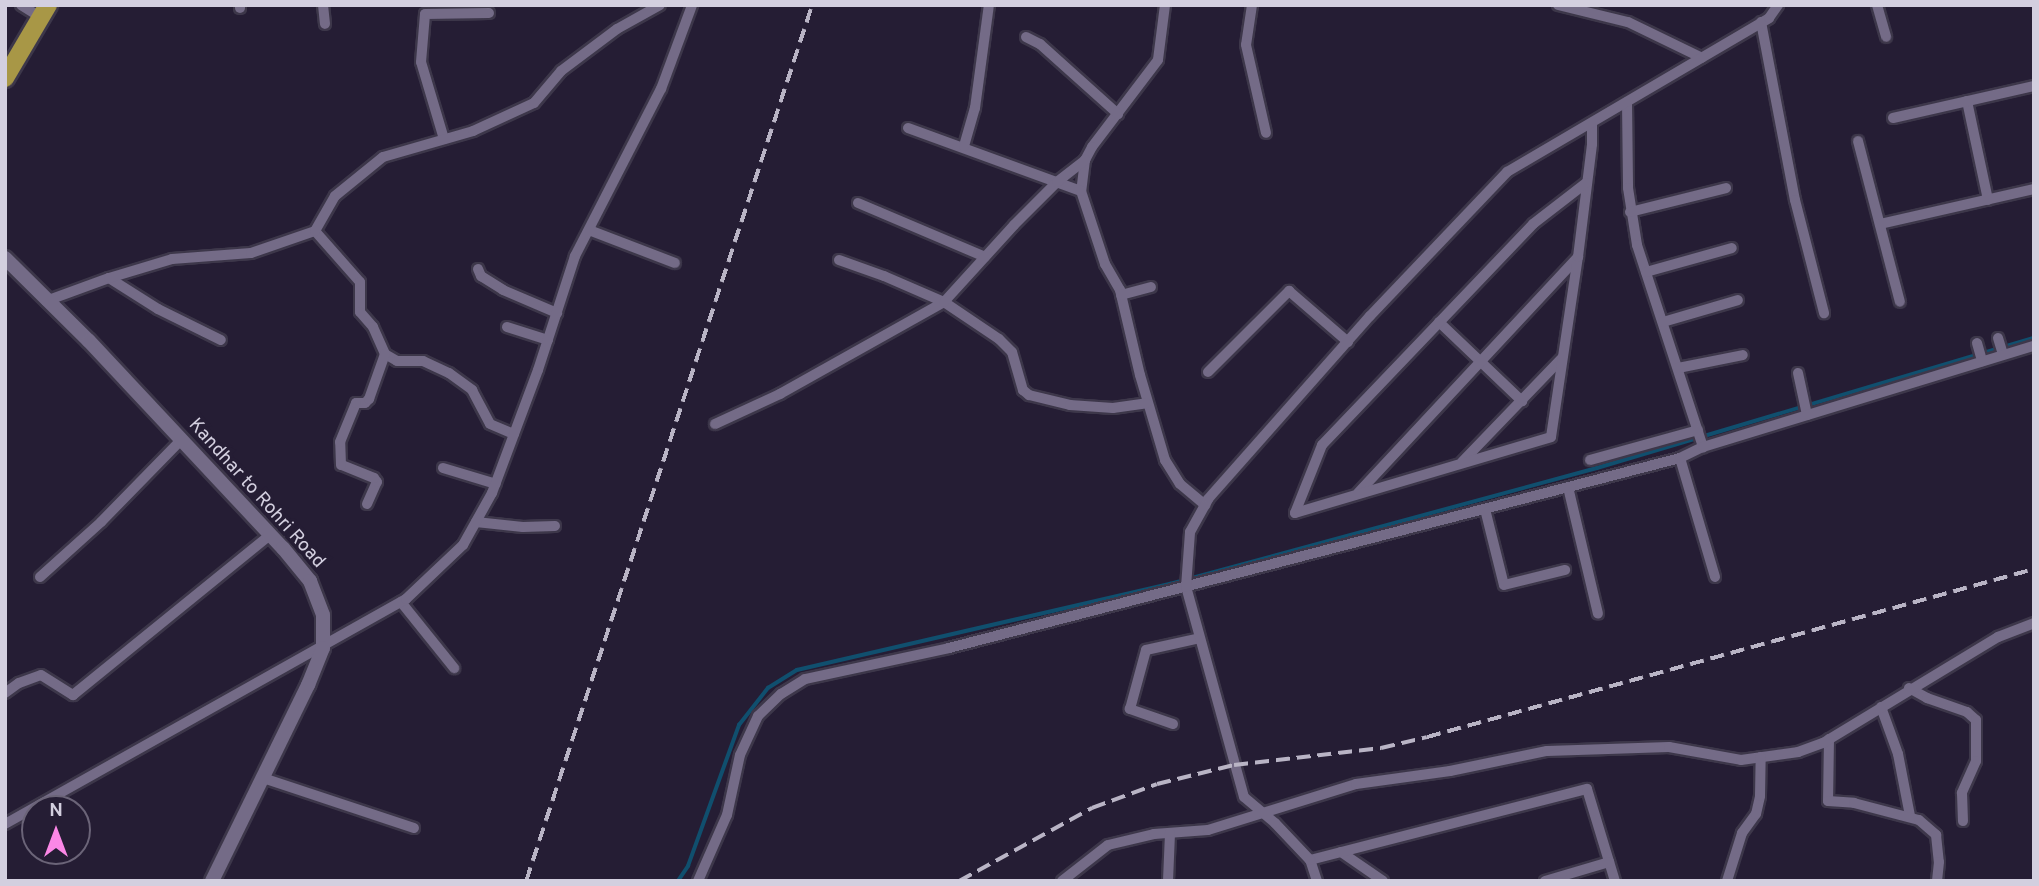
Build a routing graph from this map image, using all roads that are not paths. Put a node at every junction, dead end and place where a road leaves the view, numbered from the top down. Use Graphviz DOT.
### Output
graph roads {
  1 [pos="21,5"];
  2 [pos="323,5"];
  3 [pos="660,5"];
  4 [pos="692,5"];
  5 [pos="989,5"];
  6 [pos="1165,5"];
  7 [pos="1252,5"];
  8 [pos="1558,5"];
  9 [pos="1778,5"];
  10 [pos="1877,5"];
  11 [pos="45,11"];
  12 [pos="489,13"];
  13 [pos="1762,23"];
  14 [pos="325,24"];
  15 [pos="1026,37"];
  16 [pos="1886,37"];
  17 [pos="1702,58"];
  18 [pos="5,78"];
  19 [pos="2034,86"];
  20 [pos="1967,101"];
  21 [pos="1627,102"];
  22 [pos="1118,114"];
  23 [pos="1893,118"];
  24 [pos="1592,122"];
  25 [pos="908,128"];
  26 [pos="1266,133"];
  27 [pos="444,139"];
  28 [pos="1858,141"];
  29 [pos="964,146"];
  30 [pos="1085,160"];
  31 [pos="1057,182"];
  32 [pos="1586,183"];
  33 [pos="1726,188"];
  34 [pos="2034,189"];
  35 [pos="1081,191"];
  36 [pos="1988,200"];
  37 [pos="858,203"];
  38 [pos="1630,212"];
  39 [pos="1880,224"];
  40 [pos="589,230"];
  41 [pos="315,231"];
  42 [pos="1732,248"];
  43 [pos="985,257"];
  44 [pos="1578,257"];
  45 [pos="5,258"];
  46 [pos="838,260"];
  47 [pos="675,263"];
  48 [pos="478,269"];
  49 [pos="1646,272"];
  50 [pos="108,278"];
  51 [pos="1151,287"];
  52 [pos="1121,295"];
  53 [pos="1738,300"];
  54 [pos="46,301"];
  55 [pos="944,302"];
  56 [pos="1900,302"];
  57 [pos="557,313"];
  58 [pos="1824,313"];
  59 [pos="1439,322"];
  60 [pos="1662,322"];
  61 [pos="507,327"];
  62 [pos="221,340"];
  63 [pos="548,340"];
  64 [pos="1348,342"];
  65 [pos="2034,346"];
  66 [pos="385,354"];
  67 [pos="1743,355"];
  68 [pos="1563,357"];
  69 [pos="1482,360"];
  70 [pos="1678,368"];
  71 [pos="1208,372"];
  72 [pos="1798,373"];
  73 [pos="1522,401"];
  74 [pos="1147,403"];
  75 [pos="1806,410"];
  76 [pos="715,424"];
  77 [pos="514,434"];
  78 [pos="1701,439"];
  79 [pos="181,440"];
  80 [pos="1680,458"];
  81 [pos="1590,460"];
  82 [pos="1460,464"];
  83 [pos="443,468"];
  84 [pos="496,484"];
  85 [pos="1569,487"];
  86 [pos="1357,494"];
  87 [pos="367,504"];
  88 [pos="1205,505"];
  89 [pos="1485,509"];
  90 [pos="476,522"];
  91 [pos="555,526"];
  92 [pos="270,535"];
  93 [pos="1565,570"];
  94 [pos="40,577"];
  95 [pos="1715,577"];
  96 [pos="1186,581"];
  97 [pos="401,602"];
  98 [pos="1598,614"];
  99 [pos="2034,623"];
  100 [pos="1200,639"];
  101 [pos="323,648"];
  102 [pos="454,668"];
  103 [pos="1909,688"];
  104 [pos="5,693"];
  105 [pos="1881,707"];
  106 [pos="1173,724"];
  107 [pos="1829,739"];
  108 [pos="1761,757"];
  109 [pos="263,778"];
  110 [pos="1264,813"];
  111 [pos="1910,816"];
  112 [pos="1963,821"];
  113 [pos="5,824"];
  114 [pos="414,828"];
  115 [pos="1170,833"];
  116 [pos="1341,852"];
  117 [pos="1310,860"];
  118 [pos="1609,862"];
  119 [pos="1060,880"];
  120 [pos="212,881"];
  121 [pos="698,881"];
  122 [pos="1168,881"];
  123 [pos="1317,881"];
  124 [pos="1383,881"];
  125 [pos="1545,881"];
  126 [pos="1615,881"];
  127 [pos="1727,881"];
  128 [pos="1937,881"];
  1 -- 11 [label="street"];
  2 -- 14 [label="street"];
  3 -- 27 [label="street"];
  4 -- 40 [label="street"];
  5 -- 29 [label="street"];
  6 -- 22 [label="street"];
  7 -- 26 [label="street"];
  8 -- 17 [label="street"];
  9 -- 13 [label="street"];
  10 -- 16 [label="street"];
  11 -- 18 [label="main road"];
  12 -- 27 [label="street"];
  13 -- 17 [label="street"];
  13 -- 58 [label="street"];
  15 -- 22 [label="street"];
  17 -- 21 [label="street"];
  19 -- 20 [label="street"];
  20 -- 23 [label="street"];
  20 -- 36 [label="street"];
  21 -- 24 [label="street"];
  21 -- 38 [label="street"];
  22 -- 30 [label="street"];
  24 -- 32 [label="street"];
  24 -- 64 [label="street"];
  25 -- 29 [label="street"];
  27 -- 41 [label="street"];
  28 -- 39 [label="street"];
  29 -- 31 [label="street"];
  30 -- 31 [label="street"];
  30 -- 35 [label="street"];
  31 -- 35 [label="street"];
  31 -- 43 [label="street"];
  32 -- 44 [label="street"];
  32 -- 59 [label="street"];
  33 -- 38 [label="street"];
  34 -- 36 [label="street"];
  35 -- 52 [label="street"];
  36 -- 39 [label="street"];
  37 -- 43 [label="street"];
  38 -- 49 [label="street"];
  39 -- 56 [label="street"];
  40 -- 47 [label="street"];
  40 -- 57 [label="street"];
  41 -- 50 [label="street"];
  41 -- 66 [label="street"];
  42 -- 49 [label="street"];
  43 -- 55 [label="street"];
  44 -- 68 [label="street"];
  44 -- 69 [label="street"];
  45 -- 54 [label="street, Kandhar to Rohri Road"];
  46 -- 55 [label="street"];
  48 -- 57 [label="street"];
  49 -- 60 [label="street"];
  50 -- 54 [label="street"];
  50 -- 62 [label="street"];
  51 -- 52 [label="street"];
  52 -- 74 [label="street"];
  53 -- 60 [label="street"];
  54 -- 79 [label="street, Kandhar to Rohri Road"];
  55 -- 74 [label="street"];
  55 -- 76 [label="street"];
  57 -- 63 [label="street"];
  59 -- 69 [label="street"];
  59 -- 86 [label="street"];
  60 -- 70 [label="street"];
  61 -- 63 [label="street"];
  63 -- 77 [label="street"];
  64 -- 71 [label="street"];
  64 -- 88 [label="street"];
  65 -- 75 [label="street"];
  66 -- 77 [label="street"];
  66 -- 87 [label="street"];
  67 -- 70 [label="street"];
  68 -- 73 [label="street"];
  68 -- 82 [label="street"];
  69 -- 73 [label="street"];
  69 -- 86 [label="street"];
  70 -- 78 [label="street"];
  72 -- 75 [label="street"];
  73 -- 82 [label="street"];
  74 -- 88 [label="street"];
  75 -- 78 [label="street"];
  77 -- 84 [label="street"];
  78 -- 80 [label="street"];
  78 -- 81 [label="street"];
  79 -- 92 [label="street, Kandhar to Rohri Road"];
  79 -- 94 [label="street"];
  80 -- 85 [label="street"];
  80 -- 95 [label="street"];
  82 -- 86 [label="street"];
  83 -- 84 [label="street"];
  84 -- 90 [label="street"];
  85 -- 89 [label="street"];
  85 -- 98 [label="street"];
  88 -- 96 [label="street"];
  89 -- 93 [label="street"];
  89 -- 96 [label="street"];
  90 -- 91 [label="street"];
  90 -- 97 [label="street"];
  92 -- 101 [label="street, Kandhar to Rohri Road"];
  92 -- 104 [label="street"];
  96 -- 100 [label="street"];
  96 -- 121 [label="street"];
  97 -- 101 [label="street"];
  97 -- 102 [label="street"];
  99 -- 103 [label="street"];
  100 -- 106 [label="street"];
  100 -- 110 [label="street"];
  101 -- 109 [label="street, Kandhar to Rohri Road"];
  101 -- 113 [label="street"];
  103 -- 105 [label="street"];
  103 -- 112 [label="street"];
  105 -- 107 [label="street"];
  105 -- 111 [label="street"];
  107 -- 108 [label="street"];
  107 -- 111 [label="street"];
  108 -- 110 [label="street"];
  108 -- 127 [label="street"];
  109 -- 114 [label="street"];
  109 -- 120 [label="street, Kandhar to Rohri Road"];
  110 -- 115 [label="street"];
  110 -- 117 [label="street"];
  111 -- 128 [label="street"];
  115 -- 119 [label="street"];
  115 -- 122 [label="street"];
  116 -- 117 [label="street"];
  116 -- 118 [label="street"];
  116 -- 124 [label="street"];
  117 -- 123 [label="street"];
  118 -- 125 [label="street"];
  118 -- 126 [label="street"];
}
